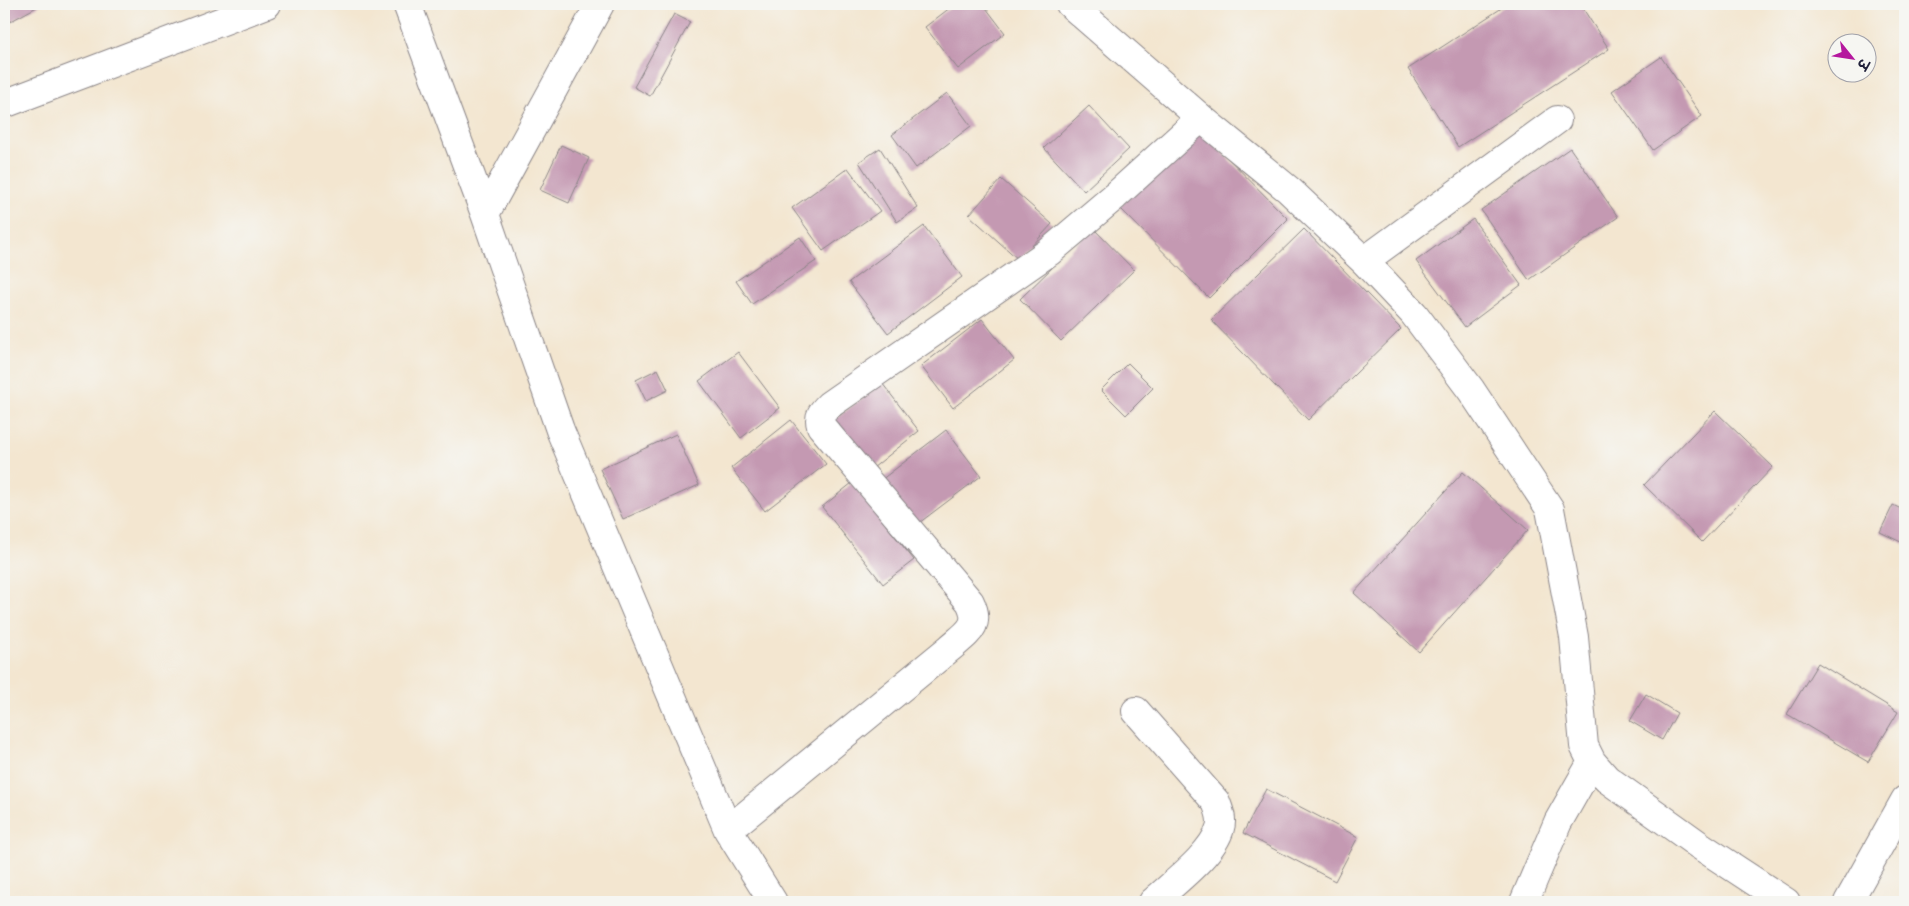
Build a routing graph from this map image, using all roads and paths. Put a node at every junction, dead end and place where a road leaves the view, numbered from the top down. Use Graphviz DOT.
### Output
graph roads {
  1 [pos="267,4"];
  2 [pos="407,4"];
  3 [pos="600,4"];
  4 [pos="1070,4"];
  5 [pos="4,104"];
  6 [pos="1201,118"];
  7 [pos="1557,120"];
  8 [pos="485,214"];
  9 [pos="1364,261"];
  10 [pos="1136,711"];
  11 [pos="1592,762"];
  12 [pos="1905,800"];
  13 [pos="728,830"];
  14 [pos="773,902"];
  15 [pos="1152,902"];
  16 [pos="1524,902"];
  17 [pos="1786,902"];
  18 [pos="1848,902"];
  1 -- 5 [label="street"];
  2 -- 8 [label="street"];
  3 -- 8 [label="street"];
  4 -- 6 [label="street"];
  6 -- 9 [label="street"];
  6 -- 13 [label="street"];
  7 -- 9 [label="street"];
  8 -- 13 [label="street"];
  9 -- 11 [label="street"];
  10 -- 15 [label="street"];
  11 -- 16 [label="street"];
  11 -- 17 [label="street"];
  12 -- 18 [label="street"];
  13 -- 14 [label="street"];
}
